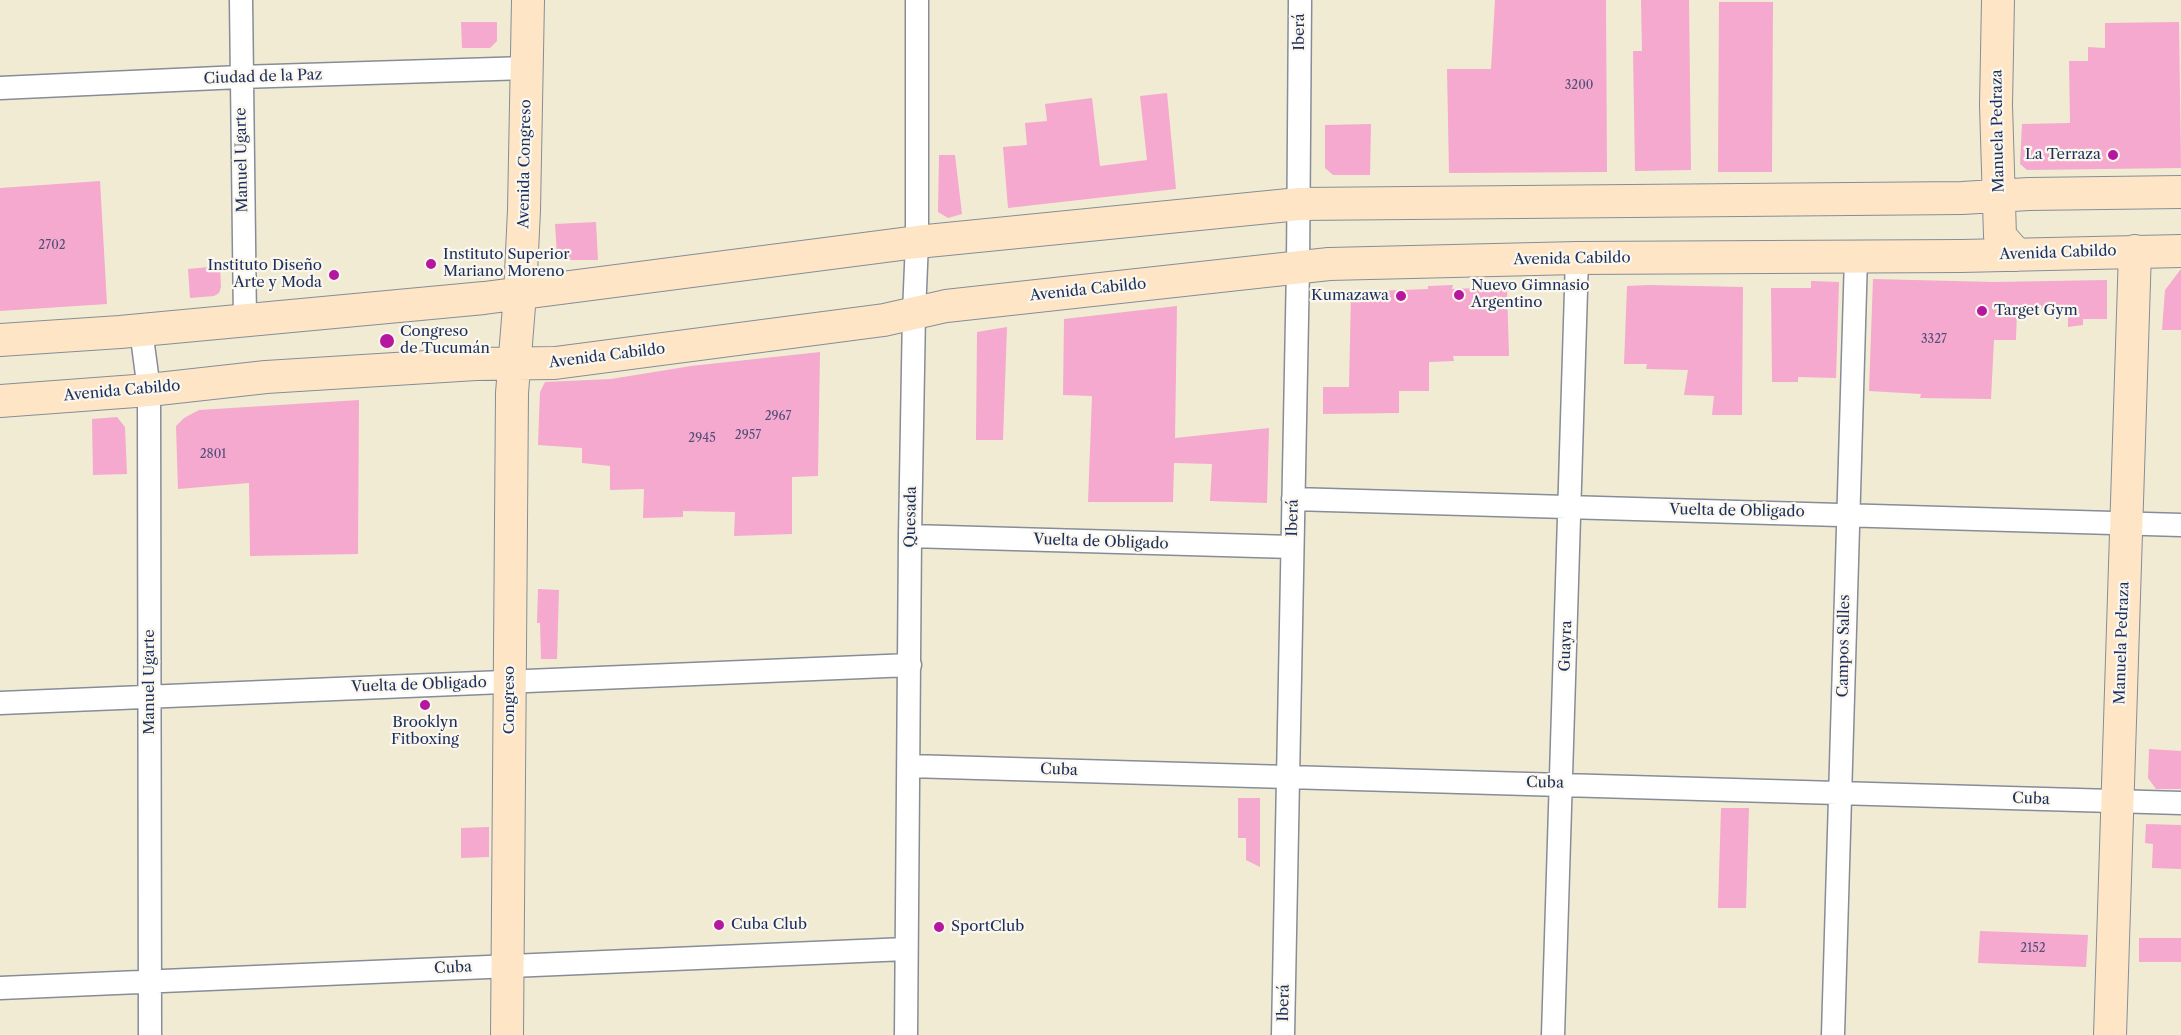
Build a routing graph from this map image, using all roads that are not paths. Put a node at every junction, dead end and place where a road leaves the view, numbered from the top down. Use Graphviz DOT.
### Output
graph roads {
  1 [pos="241,0"];
  2 [pos="528,0"];
  3 [pos="916,0"];
  4 [pos="1300,0"];
  5 [pos="1998,0"];
  6 [pos="527,68"];
  7 [pos="240,77"];
  8 [pos="0,88"];
  9 [pos="2181,192"];
  10 [pos="1999,196"];
  11 [pos="1299,204"];
  12 [pos="917,243"];
  13 [pos="2135,251"];
  14 [pos="2181,251"];
  15 [pos="2017,255"];
  16 [pos="1856,256"];
  17 [pos="1577,258"];
  18 [pos="1298,267"];
  19 [pos="520,294"];
  20 [pos="914,313"];
  21 [pos="245,321"];
  22 [pos="141,330"];
  23 [pos="0,340"];
  24 [pos="514,351"];
  25 [pos="149,390"];
  26 [pos="0,401"];
  27 [pos="1293,499"];
  28 [pos="1570,508"];
  29 [pos="1848,514"];
  30 [pos="2126,524"];
  31 [pos="2181,525"];
  32 [pos="910,536"];
  33 [pos="1292,547"];
  34 [pos="910,665"];
  35 [pos="510,681"];
  36 [pos="150,696"];
  37 [pos="0,702"];
  38 [pos="909,766"];
  39 [pos="1290,778"];
  40 [pos="1561,784"];
  41 [pos="1841,792"];
  42 [pos="2117,801"];
  43 [pos="2181,803"];
  44 [pos="906,949"];
  45 [pos="508,965"];
  46 [pos="150,981"];
  47 [pos="0,988"];
  48 [pos="150,1035"];
  49 [pos="507,1035"];
  50 [pos="906,1035"];
  51 [pos="1283,1035"];
  52 [pos="1553,1035"];
  53 [pos="1833,1035"];
  54 [pos="2110,1035"];
  1 -- 7 [label="street, Manuel Ugarte"];
  2 -- 6 [label="main road, Avenida Congreso"];
  3 -- 12 [label="street, Quesada"];
  4 -- 11 [label="street, Iberá"];
  5 -- 10 [label="main road, Manuela Pedraza"];
  6 -- 7 [label="street, Ciudad de la Paz"];
  6 -- 19 [label="main road, Avenida Congreso"];
  7 -- 8 [label="street, Ciudad de la Paz"];
  7 -- 21 [label="street, Manuel Ugarte"];
  9 -- 10 [label="main road"];
  10 -- 11 [label="main road"];
  10 -- 15 [label="main road, Manuela Pedraza"];
  11 -- 12 [label="main road"];
  11 -- 18 [label="street, Iberá"];
  12 -- 19 [label="main road"];
  12 -- 20 [label="street, Quesada"];
  13 -- 14 [label="main road, Avenida Cabildo"];
  13 -- 15 [label="main road, Avenida Cabildo"];
  13 -- 30 [label="main road, Manuela Pedraza"];
  15 -- 16 [label="main road, Avenida Cabildo"];
  16 -- 17 [label="main road, Avenida Cabildo"];
  16 -- 29 [label="street, Campos Salles"];
  17 -- 18 [label="main road, Avenida Cabildo"];
  17 -- 28 [label="street, Guayra"];
  18 -- 20 [label="main road, Avenida Cabildo"];
  18 -- 27 [label="street, Iberá"];
  19 -- 21 [label="main road"];
  19 -- 24 [label="main road, Avenida Congreso"];
  20 -- 24 [label="main road, Avenida Cabildo"];
  20 -- 32 [label="street, Quesada"];
  21 -- 22 [label="main road"];
  22 -- 23 [label="main road"];
  22 -- 25 [label="street, Manuel Ugarte"];
  24 -- 25 [label="main road, Avenida Cabildo"];
  24 -- 35 [label="main road, Congreso"];
  25 -- 26 [label="main road, Avenida Cabildo"];
  25 -- 36 [label="street, Manuel Ugarte"];
  27 -- 28 [label="street, Vuelta de Obligado"];
  27 -- 33 [label="street, Iberá"];
  28 -- 29 [label="street, Vuelta de Obligado"];
  28 -- 40 [label="street, Guayra"];
  29 -- 30 [label="street, Vuelta de Obligado"];
  29 -- 41 [label="street, Campos Salles"];
  30 -- 31 [label="street, Vuelta de Obligado"];
  30 -- 42 [label="main road, Manuela Pedraza"];
  32 -- 33 [label="street, Vuelta de Obligado"];
  32 -- 34 [label="street, Quesada"];
  33 -- 39 [label="street, Iberá"];
  34 -- 35 [label="street, Vuelta de Obligado"];
  34 -- 38 [label="street, Quesada"];
  35 -- 36 [label="street, Vuelta de Obligado"];
  35 -- 45 [label="main road, Congreso"];
  36 -- 37 [label="street, Vuelta de Obligado"];
  36 -- 46 [label="street, Manuel Ugarte"];
  38 -- 39 [label="street, Cuba"];
  38 -- 44 [label="street, Quesada"];
  39 -- 40 [label="street, Cuba"];
  39 -- 51 [label="street, Iberá"];
  40 -- 41 [label="street, Cuba"];
  40 -- 52 [label="street, Guayra"];
  41 -- 42 [label="street, Cuba"];
  41 -- 53 [label="street, Campos Salles"];
  42 -- 43 [label="street, Cuba"];
  42 -- 54 [label="main road, Manuela Pedraza"];
  44 -- 45 [label="street, Cuba"];
  44 -- 50 [label="street, Quesada"];
  45 -- 46 [label="street, Cuba"];
  45 -- 49 [label="main road, Congreso"];
  46 -- 47 [label="street, Cuba"];
  46 -- 48 [label="street, Manuel Ugarte"];
}
